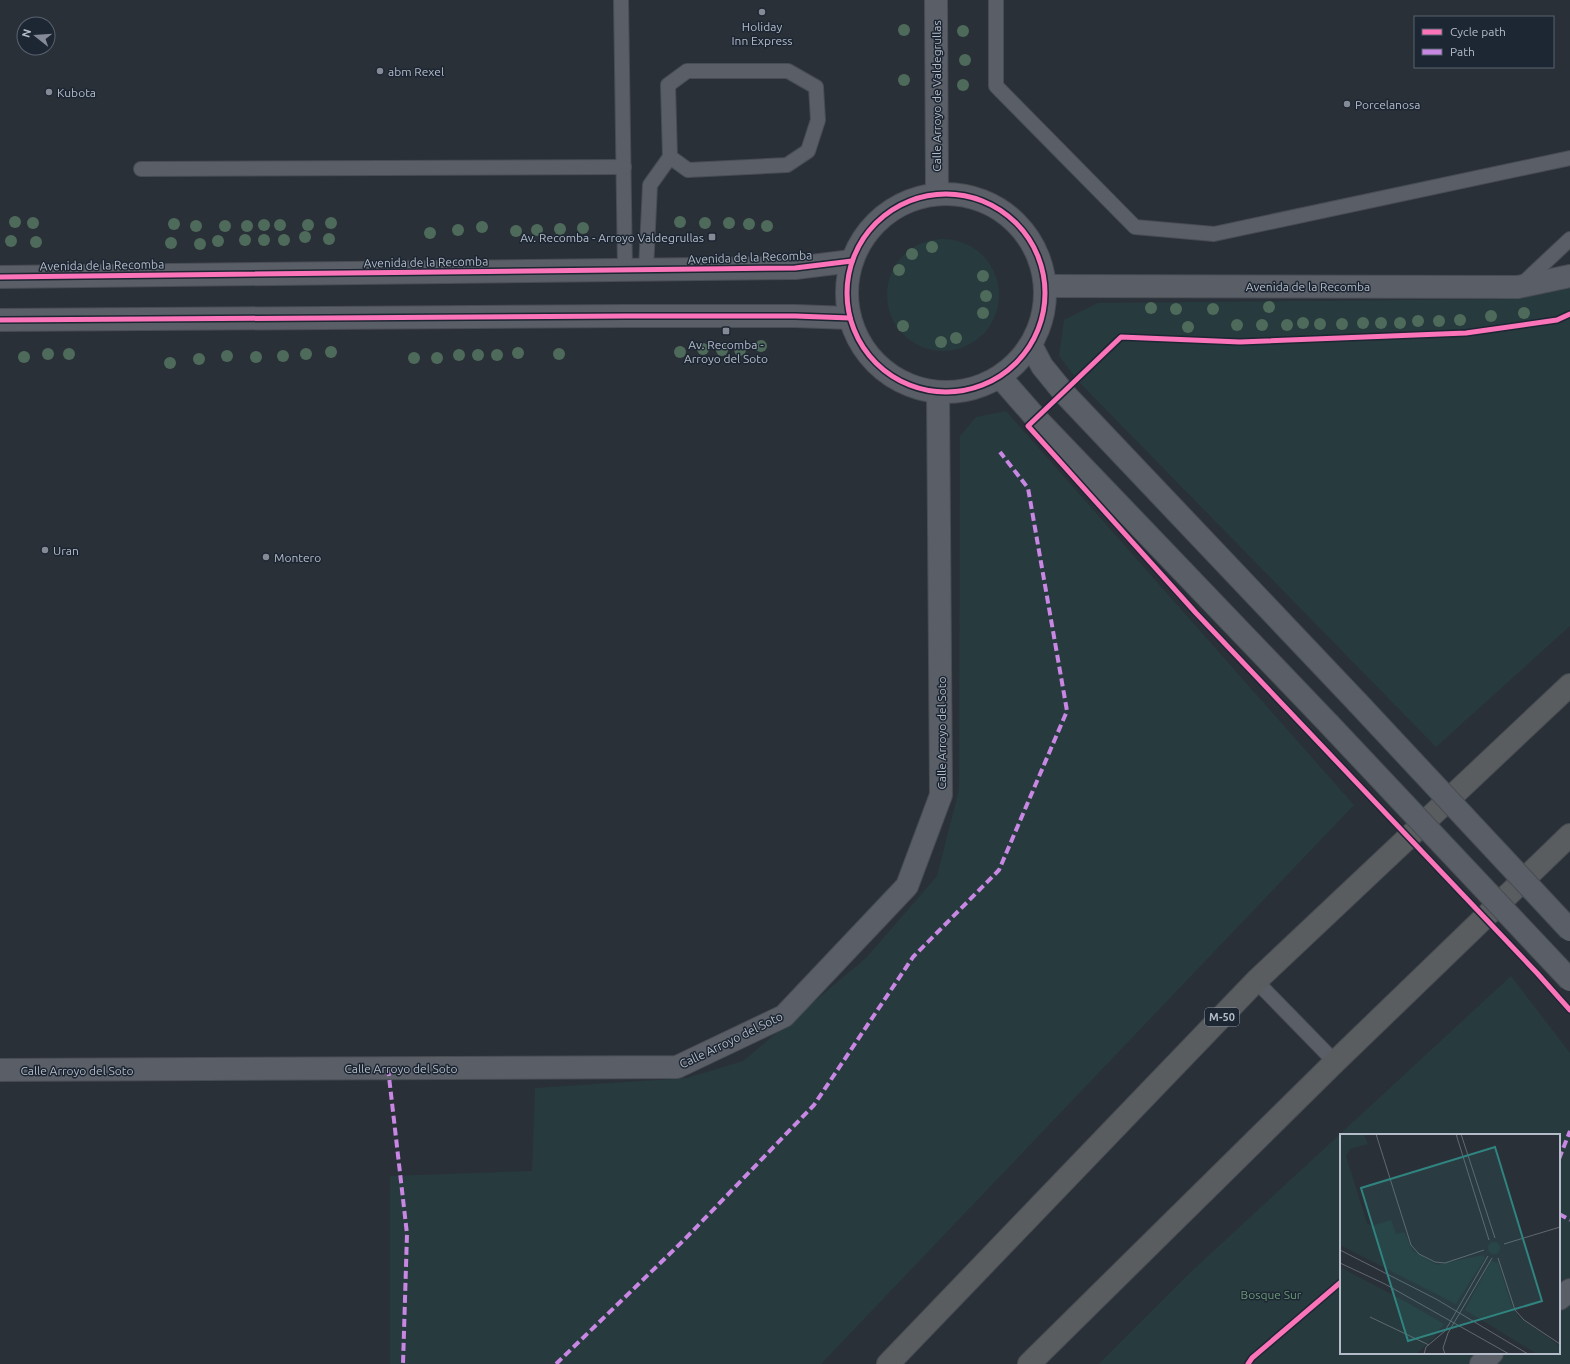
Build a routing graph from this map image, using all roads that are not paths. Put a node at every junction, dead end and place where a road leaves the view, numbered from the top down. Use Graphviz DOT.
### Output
graph roads {
  1 [pos="621,0"];
  2 [pos="936,0"];
  3 [pos="996,0"];
  4 [pos="670,157"];
  5 [pos="1570,158"];
  6 [pos="624,167"];
  7 [pos="141,169"];
  8 [pos="937,193"];
  9 [pos="1570,239"];
  10 [pos="852,261"];
  11 [pos="636,270"];
  12 [pos="1570,276"];
  13 [pos="0,277"];
  14 [pos="1045,286"];
  15 [pos="1518,287"];
  16 [pos="850,318"];
  17 [pos="0,320"];
  18 [pos="1031,345"];
  19 [pos="1001,378"];
  20 [pos="938,392"];
  21 [pos="1570,685"];
  22 [pos="1570,835"];
  23 [pos="1570,930"];
  24 [pos="1570,980"];
  25 [pos="1256,981"];
  26 [pos="1335,1062"];
  27 [pos="0,1070"];
  28 [pos="1570,1290"];
  29 [pos="1560,1298"];
  30 [pos="1491,1354"];
  31 [pos="888,1364"];
  32 [pos="1029,1364"];
  33 [pos="1481,1364"];
  1 -- 6 [label="lane"];
  2 -- 8 [label="street, Calle Arroyo de Valdegrullas"];
  3 -- 5 [label="lane"];
  4 -- 4 [label="lane"];
  4 -- 11 [label="lane"];
  6 -- 7 [label="lane"];
  6 -- 11 [label="lane"];
  8 -- 10 [label="street"];
  8 -- 14 [label="street"];
  9 -- 15 [label="lane"];
  10 -- 11 [label="street, Avenida de la Recomba"];
  10 -- 16 [label="street"];
  11 -- 13 [label="street, Avenida de la Recomba"];
  12 -- 15 [label="street, Avenida de la Recomba"];
  14 -- 15 [label="street, Avenida de la Recomba"];
  14 -- 18 [label="street"];
  16 -- 17 [label="street"];
  16 -- 20 [label="street"];
  18 -- 19 [label="street"];
  18 -- 23 [label="street, bridge"];
  19 -- 20 [label="street"];
  19 -- 24 [label="street, bridge"];
  20 -- 27 [label="street, Calle Arroyo del Soto"];
  21 -- 25 [label="highway, M-50"];
  22 -- 26 [label="highway"];
  25 -- 26 [label="lane"];
  25 -- 31 [label="highway, M-50"];
  26 -- 32 [label="highway"];
  28 -- 29 [label="street"];
  30 -- 33 [label="street"];
}
